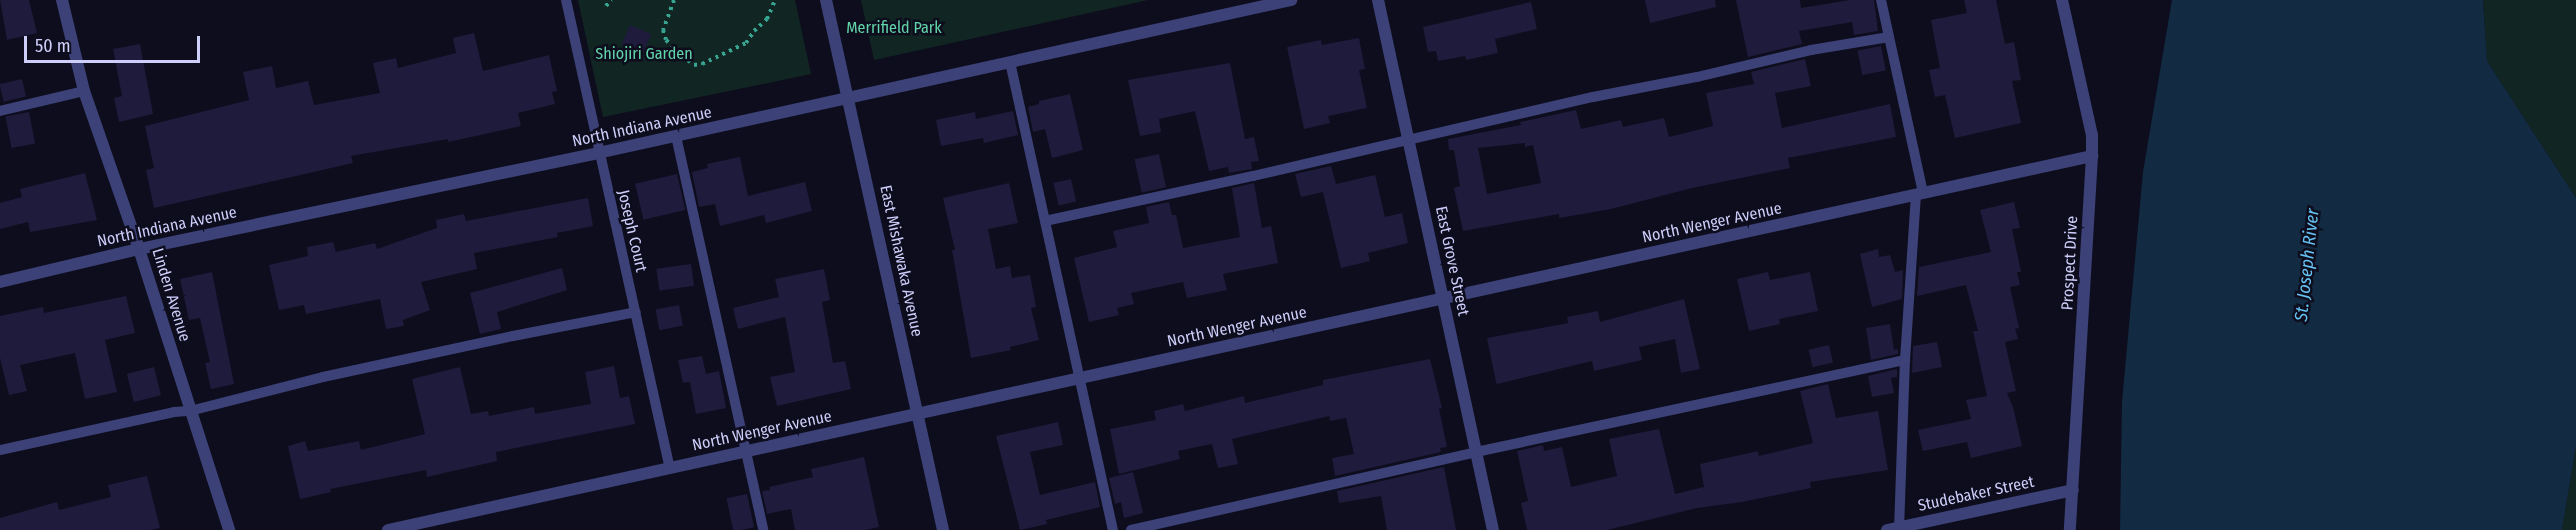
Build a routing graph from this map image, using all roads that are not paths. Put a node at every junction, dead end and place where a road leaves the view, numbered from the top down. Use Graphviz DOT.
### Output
graph roads {
  1 [pos="62,0"];
  2 [pos="566,0"];
  3 [pos="826,0"];
  4 [pos="1291,0"];
  5 [pos="1378,0"];
  6 [pos="1881,0"];
  7 [pos="2062,0"];
  8 [pos="1889,37"];
  9 [pos="1010,62"];
  10 [pos="84,90"];
  11 [pos="848,98"];
  12 [pos="0,111"];
  13 [pos="676,136"];
  14 [pos="1409,141"];
  15 [pos="598,153"];
  16 [pos="2092,156"];
  17 [pos="1920,194"];
  18 [pos="1045,220"];
  19 [pos="140,249"];
  20 [pos="0,282"];
  21 [pos="1443,299"];
  22 [pos="636,312"];
  23 [pos="1905,360"];
  24 [pos="1080,378"];
  25 [pos="190,411"];
  26 [pos="917,414"];
  27 [pos="0,450"];
  28 [pos="746,452"];
  29 [pos="1476,452"];
  30 [pos="670,468"];
  31 [pos="2073,490"];
  32 [pos="1895,529"];
  33 [pos="229,530"];
  34 [pos="388,530"];
  35 [pos="764,530"];
  36 [pos="943,530"];
  37 [pos="1113,530"];
  38 [pos="1131,530"];
  39 [pos="1493,530"];
  40 [pos="2070,530"];
  1 -- 10 [label="street, Linden Avenue"];
  2 -- 15 [label="lane, Joseph Court"];
  3 -- 11 [label="street, East Mishawaka Avenue"];
  4 -- 9 [label="street, North Indiana Avenue"];
  5 -- 14 [label="street, East Grove Street"];
  6 -- 8 [label="lane"];
  7 -- 16 [label="street, Prospect Drive"];
  8 -- 14 [label="lane"];
  8 -- 17 [label="lane"];
  9 -- 11 [label="street, North Indiana Avenue"];
  9 -- 18 [label="lane"];
  10 -- 12 [label="lane"];
  10 -- 19 [label="street, Linden Avenue"];
  11 -- 13 [label="street, North Indiana Avenue"];
  11 -- 26 [label="street, East Mishawaka Avenue"];
  13 -- 15 [label="street, North Indiana Avenue"];
  13 -- 28 [label="lane"];
  14 -- 18 [label="lane"];
  14 -- 21 [label="street, East Grove Street"];
  15 -- 19 [label="street, North Indiana Avenue"];
  15 -- 22 [label="lane, Joseph Court"];
  16 -- 17 [label="street, North Wenger Avenue"];
  16 -- 31 [label="street, Prospect Drive"];
  17 -- 21 [label="street, North Wenger Avenue"];
  17 -- 23 [label="lane"];
  18 -- 24 [label="lane"];
  19 -- 20 [label="street, North Indiana Avenue"];
  19 -- 25 [label="street, Linden Avenue"];
  21 -- 24 [label="street, North Wenger Avenue"];
  21 -- 29 [label="street, East Grove Street"];
  22 -- 25 [label="lane"];
  22 -- 30 [label="lane, Joseph Court"];
  23 -- 29 [label="lane"];
  23 -- 32 [label="lane"];
  24 -- 26 [label="street, North Wenger Avenue"];
  24 -- 37 [label="lane"];
  25 -- 27 [label="lane"];
  25 -- 33 [label="street, Linden Avenue"];
  26 -- 28 [label="street, North Wenger Avenue"];
  26 -- 36 [label="street, East Mishawaka Avenue"];
  28 -- 30 [label="street, North Wenger Avenue"];
  28 -- 35 [label="lane"];
  29 -- 38 [label="lane"];
  29 -- 39 [label="street, East Grove Street"];
  30 -- 34 [label="street, North Wenger Avenue"];
  31 -- 32 [label="street, Studebaker Street"];
  31 -- 40 [label="street, Prospect Drive"];
}
